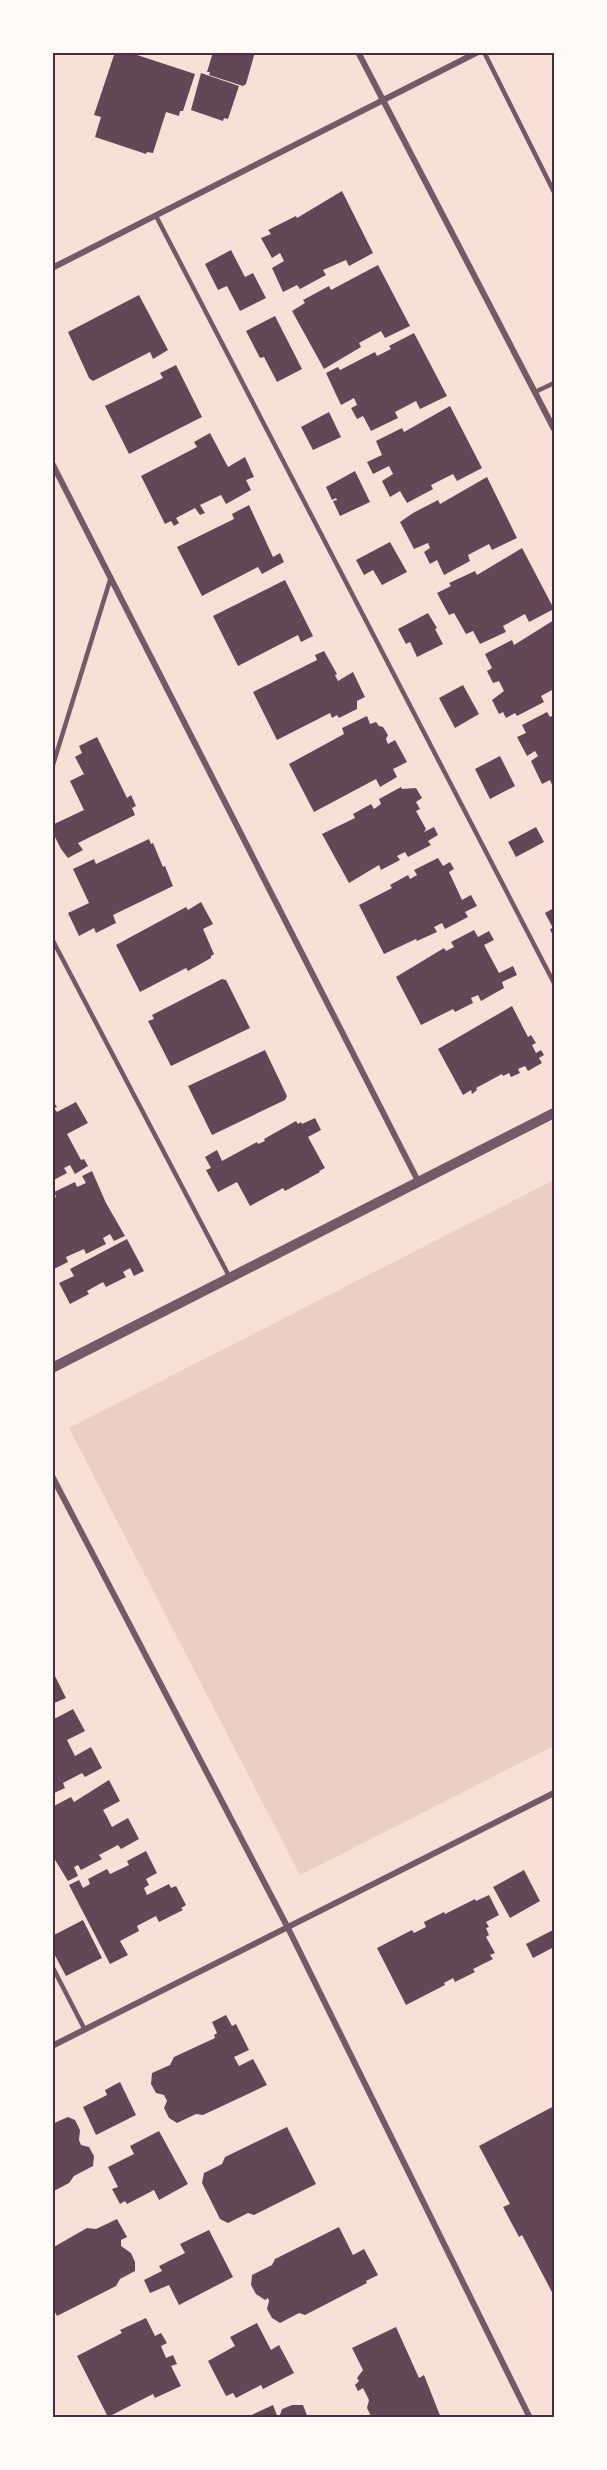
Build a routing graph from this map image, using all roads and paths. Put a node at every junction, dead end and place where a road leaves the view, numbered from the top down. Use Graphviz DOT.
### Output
graph roads {
  1 [pos="358,52"];
  2 [pos="478,52"];
  3 [pos="484,52"];
  4 [pos="381,100"];
  5 [pos="555,192"];
  6 [pos="156,216"];
  7 [pos="52,268"];
  8 [pos="555,383"];
  9 [pos="535,392"];
  10 [pos="555,429"];
  11 [pos="52,463"];
  12 [pos="111,577"];
  13 [pos="52,768"];
  14 [pos="52,939"];
  15 [pos="555,983"];
  16 [pos="555,1113"];
  17 [pos="418,1181"];
  18 [pos="229,1276"];
  19 [pos="52,1368"];
  20 [pos="52,1476"];
  21 [pos="555,1793"];
  22 [pos="288,1928"];
  23 [pos="52,1966"];
  24 [pos="86,2030"];
  25 [pos="52,2046"];
  26 [pos="530,2418"];
  1 -- 4 [label="street"];
  2 -- 4 [label="street"];
  3 -- 5 [label="lane"];
  4 -- 6 [label="street"];
  4 -- 9 [label="street"];
  6 -- 7 [label="street"];
  6 -- 15 [label="lane"];
  8 -- 9 [label="lane"];
  9 -- 10 [label="street"];
  11 -- 12 [label="street"];
  12 -- 13 [label="lane"];
  12 -- 17 [label="street"];
  14 -- 18 [label="lane"];
  16 -- 17 [label="street"];
  17 -- 18 [label="street"];
  18 -- 19 [label="street"];
  20 -- 22 [label="street"];
  21 -- 22 [label="street"];
  22 -- 24 [label="street"];
  22 -- 26 [label="street"];
  23 -- 24 [label="lane"];
  24 -- 25 [label="street"];
}
